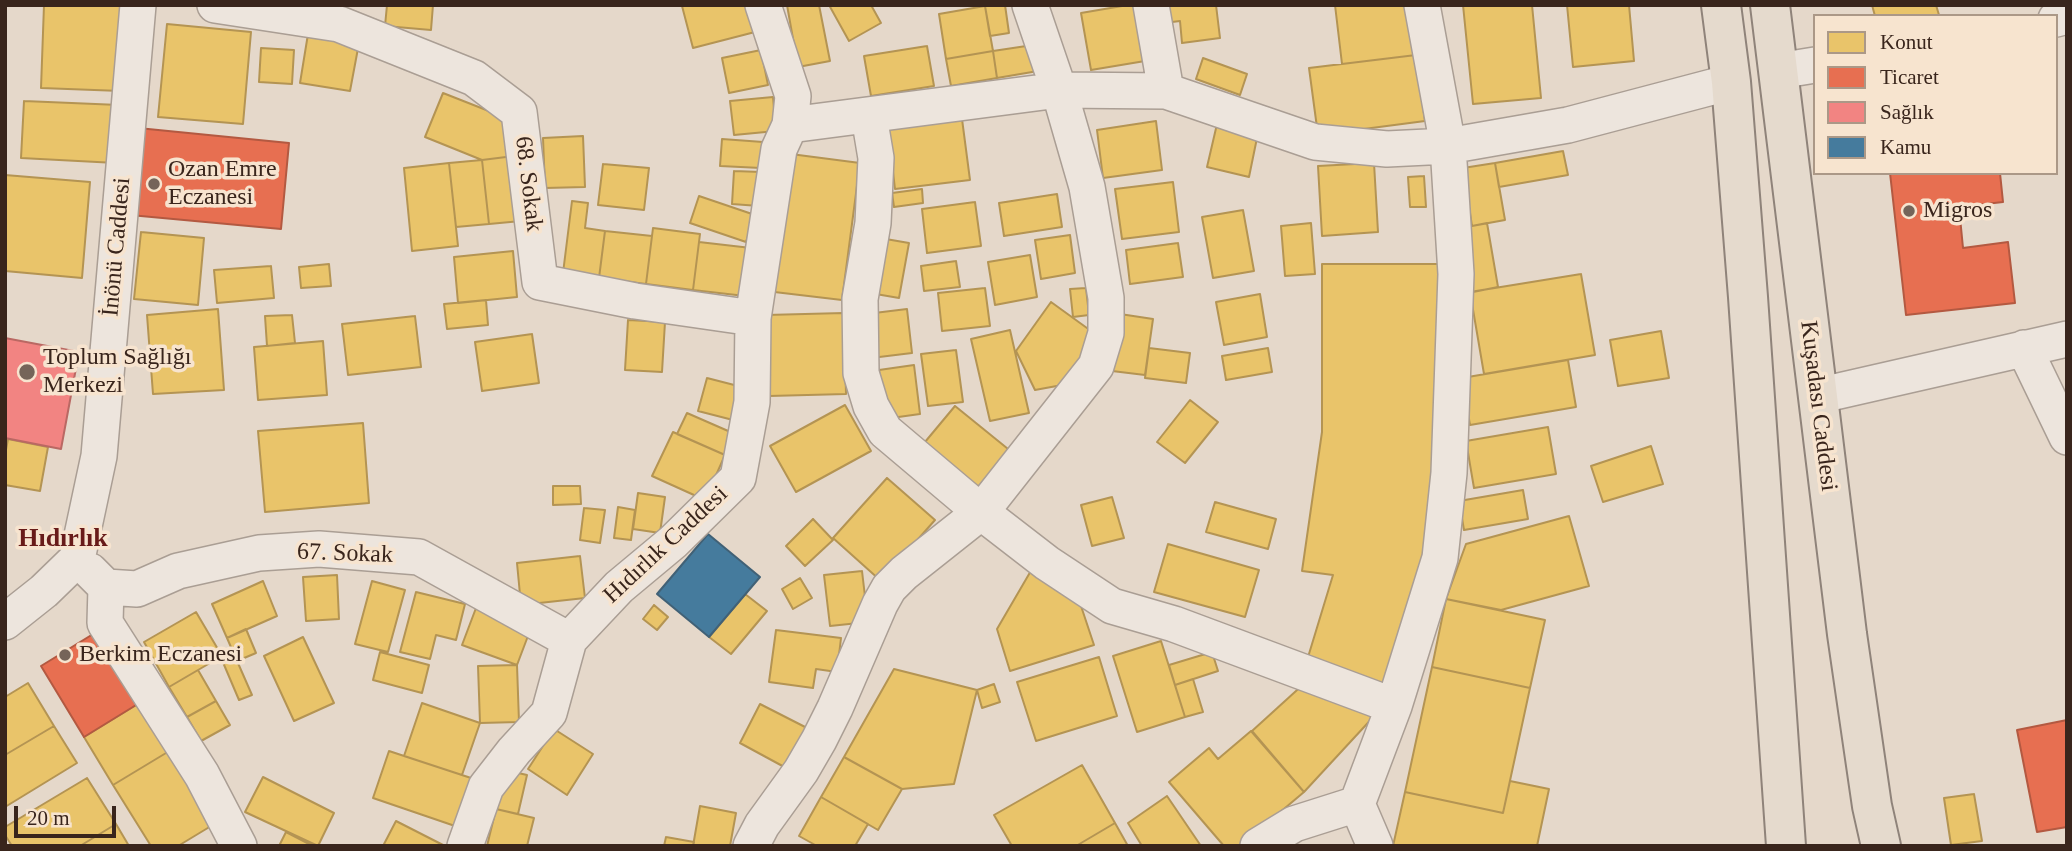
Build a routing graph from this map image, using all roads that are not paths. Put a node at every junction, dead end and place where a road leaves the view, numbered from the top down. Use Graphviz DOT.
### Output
graph roads {
  1 [pos="138,5"];
  2 [pos="215,5"];
  3 [pos="763,5"];
  4 [pos="1030,5"];
  5 [pos="1151,5"];
  6 [pos="1422,5"];
  7 [pos="1721,5"];
  8 [pos="1770,5"];
  9 [pos="1813,65"];
  10 [pos="1778,71"];
  11 [pos="1731,82"];
  12 [pos="1059,90"];
  13 [pos="1166,91"];
  14 [pos="869,116"];
  15 [pos="790,125"];
  16 [pos="1448,146"];
  17 [pos="753,318"];
  18 [pos="2067,339"];
  19 [pos="2024,348"];
  20 [pos="1817,396"];
  21 [pos="2067,437"];
  22 [pos="981,512"];
  23 [pos="77,559"];
  24 [pos="106,587"];
  25 [pos="5,622"];
  26 [pos="569,639"];
  27 [pos="1394,706"];
  28 [pos="1357,804"];
  29 [pos="1872,806"];
  30 [pos="239,846"];
  31 [pos="465,846"];
  32 [pos="751,846"];
  33 [pos="1258,846"];
  34 [pos="1375,846"];
  35 [pos="1786,846"];
  36 [pos="1881,846"];
  37 [pos="1896,846"];
  1 -- 23 [label="street, İnönü Caddesi"];
  2 -- 17 [label="street, 68. Sokak"];
  3 -- 15 [label="street, Hıdırlık Caddesi"];
  4 -- 12 [label="street"];
  5 -- 13 [label="street"];
  6 -- 16 [label="street"];
  7 -- 11 [label="main road"];
  8 -- 10 [label="main road, Kuşadası Caddesi"];
  9 -- 10 [label="street"];
  10 -- 20 [label="main road, Kuşadası Caddesi"];
  11 -- 16 [label="street"];
  11 -- 35 [label="main road"];
  12 -- 13 [label="street"];
  12 -- 14 [label="street"];
  12 -- 22 [label="street"];
  13 -- 16 [label="street"];
  14 -- 15 [label="street"];
  14 -- 22 [label="street"];
  15 -- 17 [label="street, Hıdırlık Caddesi"];
  16 -- 27 [label="street"];
  17 -- 26 [label="street, Hıdırlık Caddesi"];
  18 -- 19 [label="street"];
  19 -- 20 [label="street"];
  19 -- 21 [label="street"];
  20 -- 29 [label="main road, Kuşadası Caddesi"];
  22 -- 27 [label="street"];
  22 -- 32 [label="street"];
  23 -- 24 [label="street"];
  23 -- 25 [label="street"];
  24 -- 26 [label="street, 67. Sokak"];
  24 -- 30 [label="street"];
  26 -- 31 [label="street, Hıdırlık Caddesi"];
  27 -- 28 [label="street"];
  28 -- 33 [label="street"];
  28 -- 34 [label="street"];
  29 -- 36 [label="main road, Kuşadası Caddesi"];
  29 -- 37 [label="main road"];
}
